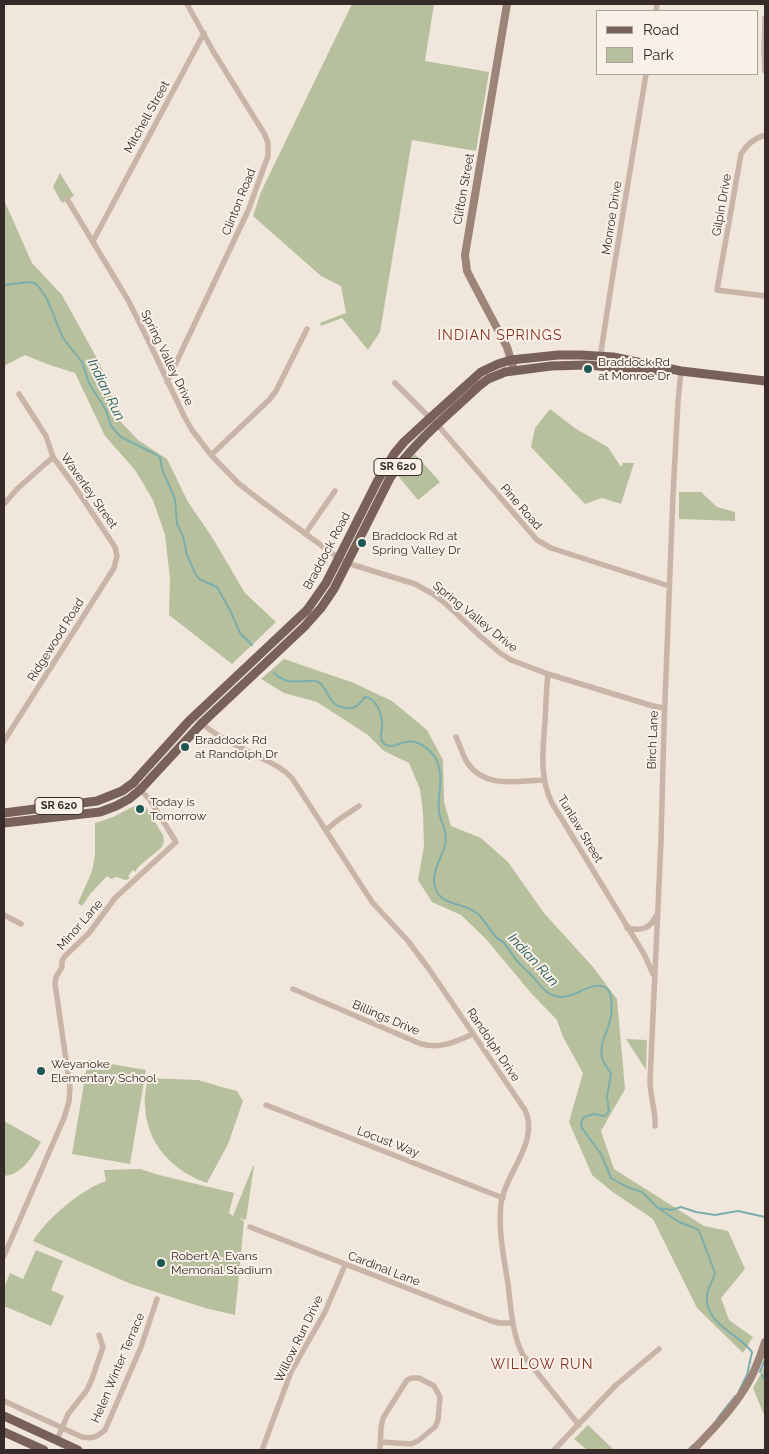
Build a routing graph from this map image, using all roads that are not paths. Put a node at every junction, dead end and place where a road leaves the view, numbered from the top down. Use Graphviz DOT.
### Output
graph roads {
  1 [pos="187,4"];
  2 [pos="507,4"];
  3 [pos="765,18"];
  4 [pos="204,33"];
  5 [pos="765,71"];
  6 [pos="646,75"];
  7 [pos="765,135"];
  8 [pos="67,199"];
  9 [pos="93,241"];
  10 [pos="765,296"];
  11 [pos="307,329"];
  12 [pos="601,356"];
  13 [pos="511,360"];
  14 [pos="599,366"];
  15 [pos="514,370"];
  16 [pos="681,371"];
  17 [pos="765,381"];
  18 [pos="167,382"];
  19 [pos="395,383"];
  20 [pos="19,394"];
  21 [pos="430,418"];
  22 [pos="437,425"];
  23 [pos="211,455"];
  24 [pos="53,457"];
  25 [pos="335,491"];
  26 [pos="4,504"];
  27 [pos="305,534"];
  28 [pos="114,547"];
  29 [pos="339,558"];
  30 [pos="347,563"];
  31 [pos="669,586"];
  32 [pos="548,674"];
  33 [pos="664,708"];
  34 [pos="195,716"];
  35 [pos="202,723"];
  36 [pos="456,737"];
  37 [pos="4,741"];
  38 [pos="544,780"];
  39 [pos="133,783"];
  40 [pos="140,790"];
  41 [pos="359,806"];
  42 [pos="4,813"];
  43 [pos="4,823"];
  44 [pos="326,830"];
  45 [pos="657,914"];
  46 [pos="4,915"];
  47 [pos="21,924"];
  48 [pos="628,928"];
  49 [pos="654,978"];
  50 [pos="293,989"];
  51 [pos="473,1034"];
  52 [pos="266,1105"];
  53 [pos="655,1126"];
  54 [pos="503,1198"];
  55 [pos="250,1228"];
  56 [pos="4,1256"];
  57 [pos="345,1265"];
  58 [pos="157,1299"];
  59 [pos="513,1323"];
  60 [pos="99,1335"];
  61 [pos="765,1342"];
  62 [pos="659,1349"];
  63 [pos="4,1401"];
  64 [pos="20,1409"];
  65 [pos="4,1416"];
  66 [pos="15,1421"];
  67 [pos="579,1425"];
  68 [pos="61,1429"];
  69 [pos="4,1432"];
  70 [pos="57,1440"];
  71 [pos="380,1442"];
  72 [pos="44,1450"];
  73 [pos="78,1450"];
  74 [pos="262,1450"];
  75 [pos="380,1450"];
  76 [pos="554,1450"];
  77 [pos="693,1450"];
  1 -- 4 [label="street"];
  2 -- 13 [label="street, Clifton Street"];
  3 -- 5 [label="street"];
  4 -- 9 [label="street, Mitchell Street"];
  4 -- 18 [label="street, Clinton Road"];
  6 -- 12 [label="street, Monroe Drive"];
  7 -- 10 [label="street, Gilpin Drive"];
  8 -- 9 [label="street, Spring Valley Drive"];
  9 -- 18 [label="street, Spring Valley Drive"];
  11 -- 23 [label="street"];
  12 -- 13 [label="main road, Braddock Road / SR 620"];
  12 -- 14 [label="street, Monroe Drive"];
  12 -- 16 [label="main road, Braddock Road / SR 620"];
  13 -- 15 [label="street, Clifton Street"];
  13 -- 21 [label="main road, Braddock Road / SR 620"];
  14 -- 15 [label="main road, Braddock Road / SR 620"];
  14 -- 16 [label="main road, Braddock Road / SR 620"];
  15 -- 22 [label="main road, Braddock Road / SR 620"];
  16 -- 17 [label="main road, Braddock Road / SR 620"];
  16 -- 31 [label="street, Birch Lane"];
  18 -- 23 [label="street, Spring Valley Drive"];
  19 -- 21 [label="street, Pine Road"];
  20 -- 24 [label="street, Waverley Street"];
  21 -- 22 [label="street, Pine Road"];
  21 -- 29 [label="main road, Braddock Road / SR 620"];
  22 -- 30 [label="main road, Braddock Road / SR 620"];
  22 -- 31 [label="street, Pine Road"];
  23 -- 27 [label="street, Spring Valley Drive"];
  24 -- 26 [label="street"];
  24 -- 28 [label="street, Waverley Street"];
  25 -- 27 [label="street"];
  27 -- 29 [label="street, Spring Valley Drive"];
  28 -- 37 [label="street, Ridgewood Road"];
  29 -- 30 [label="street, Spring Valley Drive"];
  29 -- 34 [label="main road, Braddock Road / SR 620"];
  30 -- 32 [label="street, Spring Valley Drive"];
  30 -- 35 [label="main road, Braddock Road / SR 620"];
  31 -- 33 [label="street, Birch Lane"];
  32 -- 33 [label="street, Spring Valley Drive"];
  32 -- 38 [label="street, Tunlaw Street"];
  33 -- 45 [label="street, Birch Lane"];
  34 -- 35 [label="street, Randolph Drive"];
  34 -- 39 [label="main road, Braddock Road / SR 620"];
  35 -- 40 [label="main road, Braddock Road / SR 620"];
  35 -- 44 [label="street, Randolph Drive"];
  36 -- 38 [label="street"];
  38 -- 48 [label="street, Tunlaw Street"];
  39 -- 40 [label="street, Minor Lane"];
  39 -- 42 [label="main road, Braddock Road / SR 620"];
  40 -- 43 [label="main road, Braddock Road / SR 620"];
  40 -- 56 [label="street, Minor Lane"];
  41 -- 44 [label="street"];
  44 -- 51 [label="street, Randolph Drive"];
  45 -- 48 [label="street"];
  45 -- 49 [label="street, Birch Lane"];
  46 -- 47 [label="street"];
  48 -- 49 [label="street, Tunlaw Street"];
  49 -- 53 [label="street, Birch Lane"];
  50 -- 51 [label="street, Billings Drive"];
  51 -- 54 [label="street, Randolph Drive"];
  52 -- 54 [label="street, Locust Way"];
  54 -- 59 [label="street, Randolph Drive"];
  55 -- 57 [label="street, Cardinal Lane"];
  57 -- 59 [label="street, Cardinal Lane"];
  57 -- 74 [label="street, Willow Run Drive"];
  58 -- 68 [label="street, Helen Winter Terrace"];
  59 -- 67 [label="street, Randolph Drive"];
  60 -- 68 [label="street"];
  61 -- 77 [label="street"];
  62 -- 67 [label="street"];
  63 -- 64 [label="street"];
  64 -- 66 [label="street"];
  64 -- 68 [label="street"];
  65 -- 66 [label="main road"];
  66 -- 70 [label="main road"];
  67 -- 76 [label="street"];
  68 -- 70 [label="street"];
  69 -- 72 [label="main road"];
  70 -- 73 [label="main road"];
  71 -- 71 [label="street"];
  71 -- 75 [label="street"];
}
